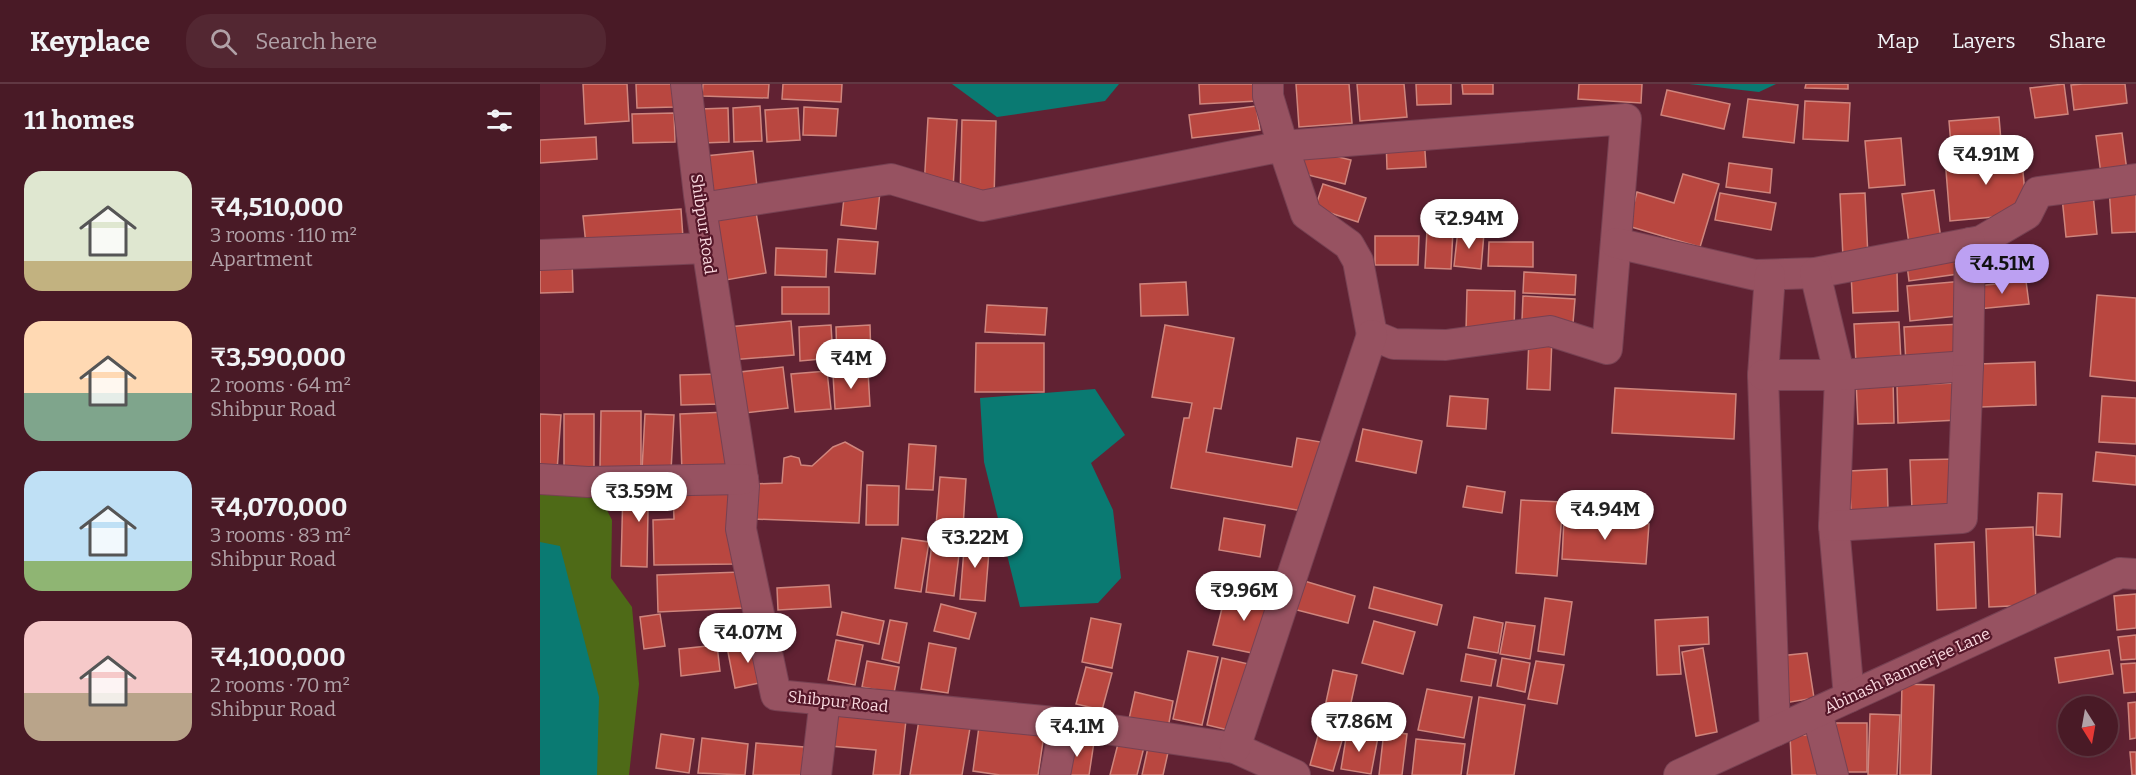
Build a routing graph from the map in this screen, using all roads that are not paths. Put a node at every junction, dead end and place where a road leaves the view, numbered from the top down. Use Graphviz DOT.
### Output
graph roads {
  1 [pos="686,84"];
  2 [pos="1268,84"];
  3 [pos="1283,146"];
  4 [pos="2136,179"];
  5 [pos="702,208"];
  6 [pos="1616,243"];
  7 [pos="1970,243"];
  8 [pos="708,248"];
  9 [pos="540,255"];
  10 [pos="1815,273"];
  11 [pos="1770,275"];
  12 [pos="1372,335"];
  13 [pos="1968,366"];
  14 [pos="1763,375"];
  15 [pos="1840,375"];
  16 [pos="540,479"];
  17 [pos="743,479"];
  18 [pos="1834,526"];
  19 [pos="2136,574"];
  20 [pos="1849,697"];
  21 [pos="825,700"];
  22 [pos="1818,712"];
  23 [pos="1065,723"];
  24 [pos="1775,731"];
  25 [pos="1235,748"];
  26 [pos="816,775"];
  27 [pos="1055,775"];
  28 [pos="1295,775"];
  29 [pos="1679,775"];
  30 [pos="1833,775"];
  1 -- 5 [label="street, Shibpur Road"];
  2 -- 3 [label="street"];
  3 -- 5 [label="street"];
  3 -- 6 [label="street"];
  3 -- 12 [label="street"];
  4 -- 7 [label="street"];
  5 -- 8 [label="street, Shibpur Road"];
  6 -- 11 [label="street"];
  6 -- 12 [label="street"];
  7 -- 10 [label="street"];
  7 -- 13 [label="street"];
  8 -- 9 [label="street"];
  8 -- 17 [label="street, Shibpur Road"];
  10 -- 11 [label="street"];
  10 -- 15 [label="street"];
  11 -- 14 [label="street"];
  12 -- 25 [label="street"];
  13 -- 15 [label="street"];
  13 -- 18 [label="street"];
  14 -- 15 [label="street"];
  14 -- 24 [label="street"];
  15 -- 18 [label="street"];
  16 -- 17 [label="street"];
  17 -- 21 [label="street, Shibpur Road"];
  18 -- 20 [label="street"];
  19 -- 20 [label="street, Abinash Bannerjee Lane"];
  20 -- 22 [label="street, Abinash Bannerjee Lane"];
  21 -- 23 [label="street, Shibpur Road"];
  21 -- 26 [label="street"];
  22 -- 24 [label="street, Abinash Bannerjee Lane"];
  22 -- 30 [label="street"];
  23 -- 25 [label="street, Shibpur Road"];
  23 -- 27 [label="street"];
  24 -- 29 [label="street, Abinash Bannerjee Lane"];
  25 -- 28 [label="street, Shibpur Road"];
}
